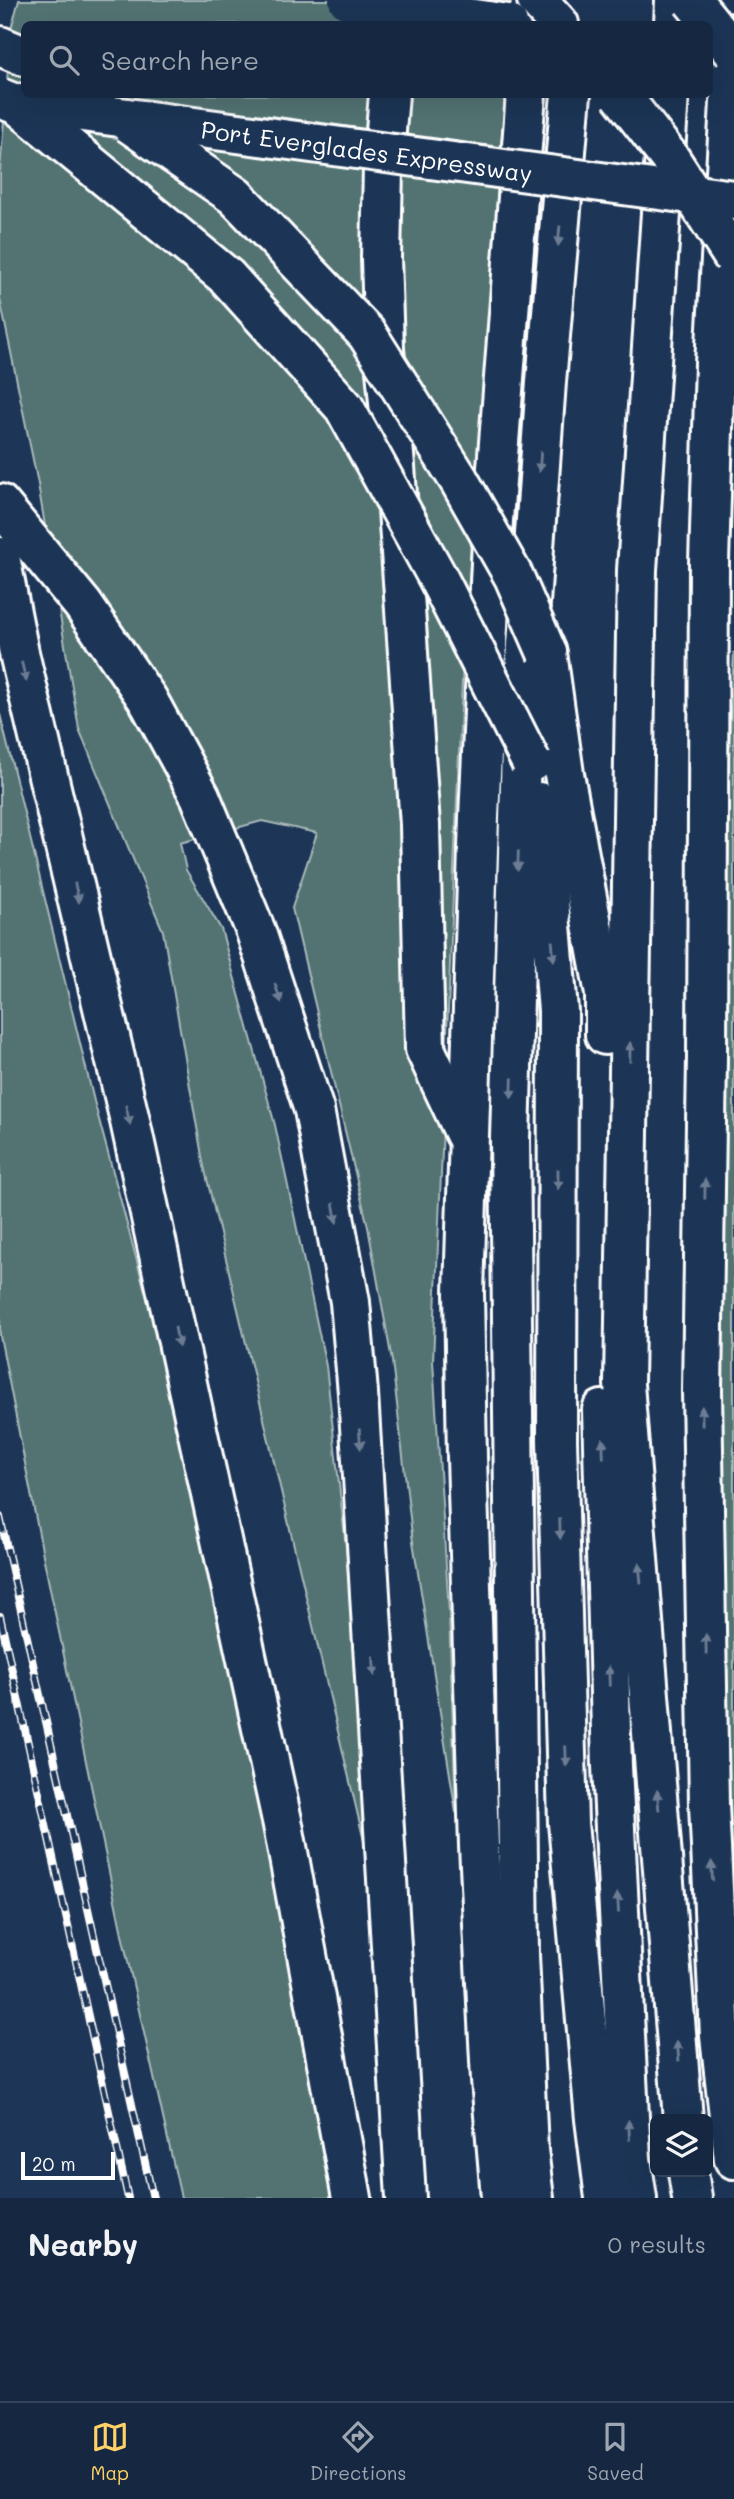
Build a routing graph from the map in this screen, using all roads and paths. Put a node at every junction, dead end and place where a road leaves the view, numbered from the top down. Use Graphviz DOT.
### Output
graph roads {
  1 [pos="348,0"];
  2 [pos="399,0"];
  3 [pos="536,0"];
  4 [pos="579,0"];
  5 [pos="676,0"];
  6 [pos="692,0"];
  7 [pos="396,21"];
  8 [pos="488,21"];
  9 [pos="532,21"];
  10 [pos="556,21"];
  11 [pos="577,21"];
  12 [pos="674,21"];
  13 [pos="709,21"];
  14 [pos="713,26"];
  15 [pos="734,33"];
  16 [pos="0,46"];
  17 [pos="734,52"];
  18 [pos="21,55"];
  19 [pos="713,56"];
  20 [pos="734,59"];
  21 [pos="92,98"];
  22 [pos="389,98"];
  23 [pos="526,98"];
  24 [pos="571,98"];
  25 [pos="623,98"];
  26 [pos="669,98"];
  27 [pos="0,100"];
  28 [pos="734,200"];
  29 [pos="734,258"];
  30 [pos="0,505"];
  31 [pos="0,557"];
  32 [pos="468,1139"];
  33 [pos="683,2114"];
  34 [pos="734,2159"];
  35 [pos="689,2177"];
  36 [pos="352,2198"];
  37 [pos="406,2198"];
  38 [pos="501,2198"];
  39 [pos="534,2198"];
  40 [pos="605,2198"];
  41 [pos="638,2198"];
  42 [pos="692,2198"];
  1 -- 8 [label="highway, bridge"];
  2 -- 7 [label="highway"];
  3 -- 9 [label="highway"];
  3 -- 10 [label="highway"];
  4 -- 11 [label="highway"];
  5 -- 12 [label="highway"];
  6 -- 13 [label="highway, bridge"];
  14 -- 17 [label="highway, bridge"];
  34 -- 15 [label="highway, one-way"];
  16 -- 18 [label="highway"];
  19 -- 20 [label="highway"];
  41 -- 21 [label="highway, one-way, bridge"];
  22 -- 32 [label="highway"];
  23 -- 32 [label="highway"];
  24 -- 39 [label="highway, one-way"];
  25 -- 29 [label="highway, bridge"];
  33 -- 26 [label="highway, one-way"];
  27 -- 28 [label="highway, Port Everglades Expressway, bridge"];
  27 -- 40 [label="highway, one-way, bridge"];
  30 -- 37 [label="highway, one-way"];
  31 -- 36 [label="highway, one-way"];
  32 -- 38 [label="highway"];
  35 -- 42 [label="highway"];
}
